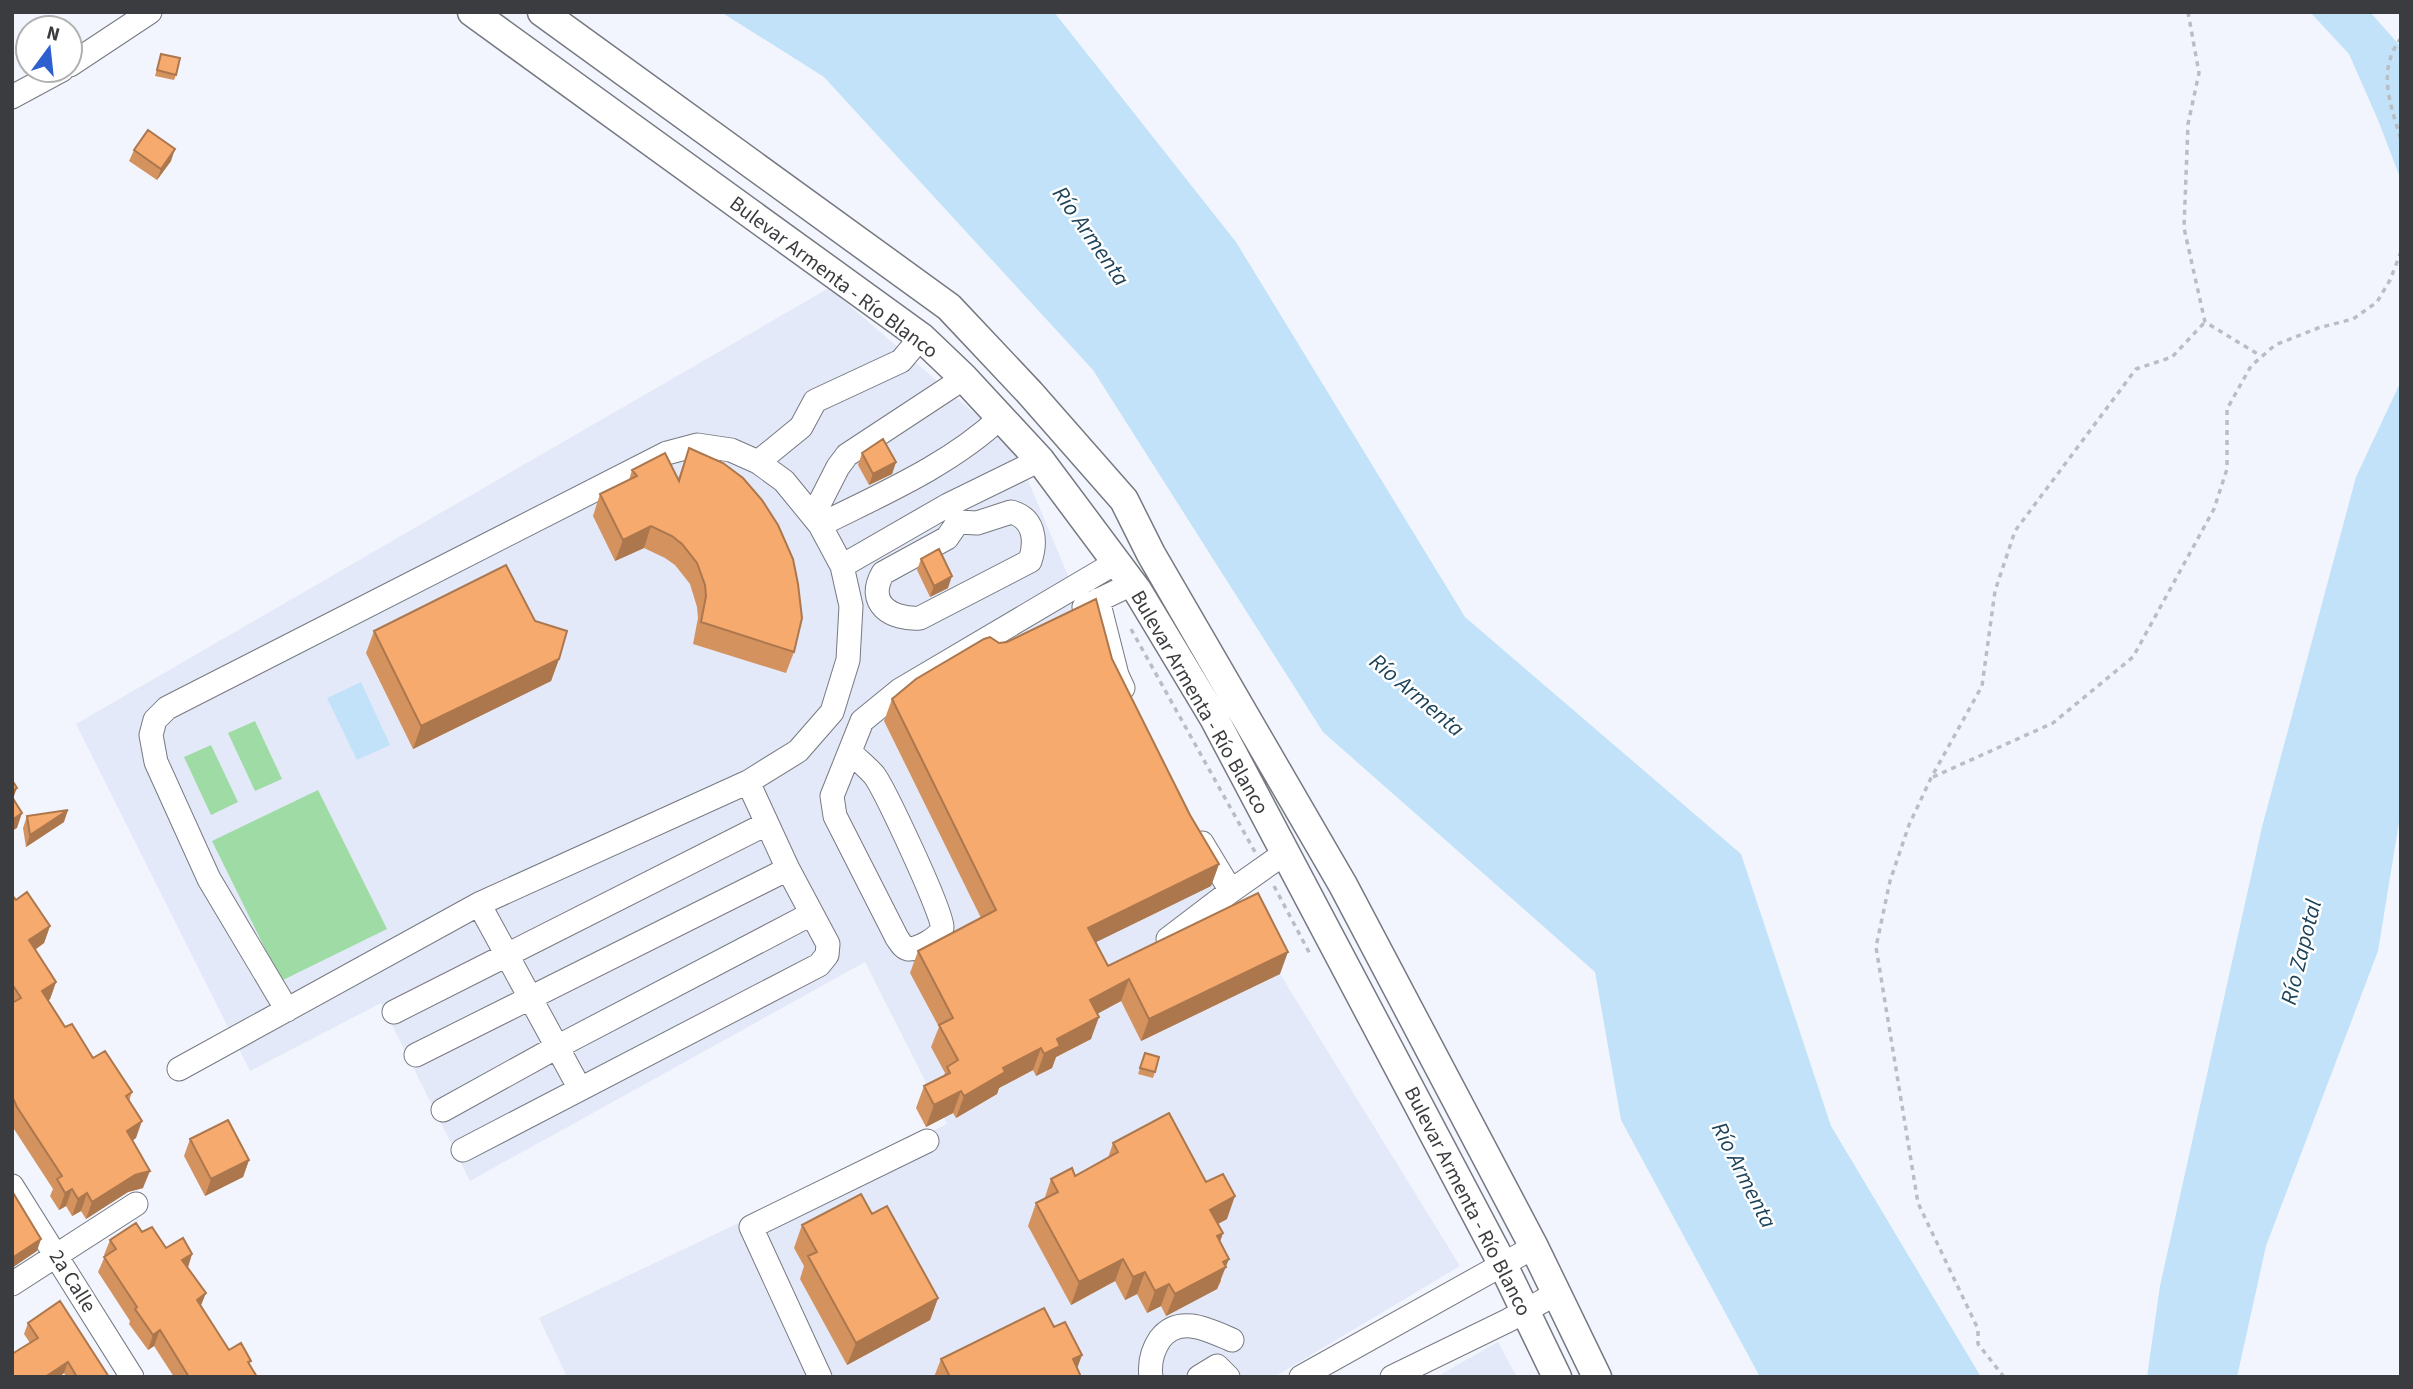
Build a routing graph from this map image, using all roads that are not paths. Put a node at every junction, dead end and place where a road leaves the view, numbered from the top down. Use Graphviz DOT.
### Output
graph roads {
  1 [pos="150,12"];
  2 [pos="472,12"];
  3 [pos="542,12"];
  4 [pos="84,56"];
  5 [pos="36,84"];
  6 [pos="12,97"];
  7 [pos="921,337"];
  8 [pos="982,398"];
  9 [pos="1040,460"];
  10 [pos="758,462"];
  11 [pos="930,468"];
  12 [pos="953,513"];
  13 [pos="816,520"];
  14 [pos="1151,554"];
  15 [pos="842,566"];
  16 [pos="1124,573"];
  17 [pos="1098,600"];
  18 [pos="888,697"];
  19 [pos="1135,713"];
  20 [pos="851,753"];
  21 [pos="748,782"];
  22 [pos="1188,819"];
  23 [pos="766,824"];
  24 [pos="1275,861"];
  25 [pos="788,869"];
  26 [pos="1231,891"];
  27 [pos="479,904"];
  28 [pos="811,914"];
  29 [pos="1168,939"];
  30 [pos="1332,942"];
  31 [pos="507,955"];
  32 [pos="531,998"];
  33 [pos="287,1010"];
  34 [pos="394,1012"];
  35 [pos="557,1047"];
  36 [pos="416,1055"];
  37 [pos="179,1069"];
  38 [pos="580,1089"];
  39 [pos="443,1110"];
  40 [pos="1477,1139"];
  41 [pos="927,1141"];
  42 [pos="463,1150"];
  43 [pos="12,1186"];
  44 [pos="136,1205"];
  45 [pos="1534,1247"];
  46 [pos="56,1255"];
  47 [pos="1503,1265"];
  48 [pos="12,1283"];
  49 [pos="1557,1293"];
  50 [pos="1524,1311"];
  51 [pos="1232,1340"];
  52 [pos="1555,1375"];
  53 [pos="132,1377"];
  54 [pos="820,1377"];
  55 [pos="1151,1377"];
  56 [pos="1199,1377"];
  57 [pos="1228,1377"];
  58 [pos="1301,1377"];
  59 [pos="1392,1377"];
  60 [pos="1597,1377"];
  1 -- 4 [label="street"];
  2 -- 7 [label="main road, Bulevar Armenta - Río Blanco"];
  3 -- 14 [label="main road, Bulevar Armenta - Río Blanco"];
  5 -- 6 [label="street"];
  7 -- 8 [label="main road, Bulevar Armenta - Río Blanco"];
  7 -- 10 [label="street"];
  8 -- 9 [label="main road, Bulevar Armenta - Río Blanco"];
  8 -- 11 [label="street"];
  8 -- 13 [label="street"];
  8 -- 14 [label="main road"];
  9 -- 12 [label="street"];
  9 -- 16 [label="main road, Bulevar Armenta - Río Blanco"];
  10 -- 13 [label="street"];
  10 -- 33 [label="street"];
  11 -- 12 [label="street"];
  11 -- 13 [label="street"];
  12 -- 12 [label="street"];
  12 -- 15 [label="street"];
  13 -- 15 [label="street"];
  14 -- 40 [label="main road, Bulevar Armenta - Río Blanco"];
  15 -- 21 [label="street"];
  16 -- 17 [label="street"];
  16 -- 18 [label="street"];
  16 -- 24 [label="main road, Bulevar Armenta - Río Blanco"];
  17 -- 18 [label="street"];
  17 -- 19 [label="street"];
  18 -- 20 [label="street"];
  20 -- 20 [label="street"];
  21 -- 23 [label="street"];
  21 -- 27 [label="street"];
  22 -- 26 [label="street"];
  23 -- 25 [label="street"];
  23 -- 31 [label="street"];
  24 -- 26 [label="street"];
  24 -- 30 [label="main road, Bulevar Armenta - Río Blanco"];
  25 -- 28 [label="street"];
  25 -- 32 [label="street"];
  26 -- 29 [label="street"];
  27 -- 31 [label="street"];
  27 -- 33 [label="street"];
  28 -- 35 [label="street"];
  28 -- 38 [label="street"];
  30 -- 40 [label="main road"];
  30 -- 47 [label="main road, Bulevar Armenta - Río Blanco"];
  31 -- 32 [label="street"];
  31 -- 34 [label="street"];
  32 -- 35 [label="street"];
  32 -- 36 [label="street"];
  33 -- 37 [label="street"];
  35 -- 38 [label="street"];
  35 -- 39 [label="street"];
  38 -- 42 [label="street"];
  40 -- 45 [label="main road, Bulevar Armenta - Río Blanco"];
  41 -- 54 [label="street"];
  43 -- 46 [label="street, 2a Calle"];
  44 -- 46 [label="street"];
  45 -- 47 [label="street"];
  45 -- 49 [label="main road, Bulevar Armenta - Río Blanco"];
  46 -- 48 [label="street"];
  46 -- 53 [label="street, 2a Calle"];
  47 -- 50 [label="main road, Bulevar Armenta - Río Blanco"];
  47 -- 58 [label="street"];
  49 -- 50 [label="street"];
  49 -- 60 [label="main road, Bulevar Armenta - Río Blanco"];
  50 -- 52 [label="main road, Bulevar Armenta - Río Blanco"];
  50 -- 59 [label="street"];
  51 -- 55 [label="street"];
  56 -- 57 [label="street"];
}
